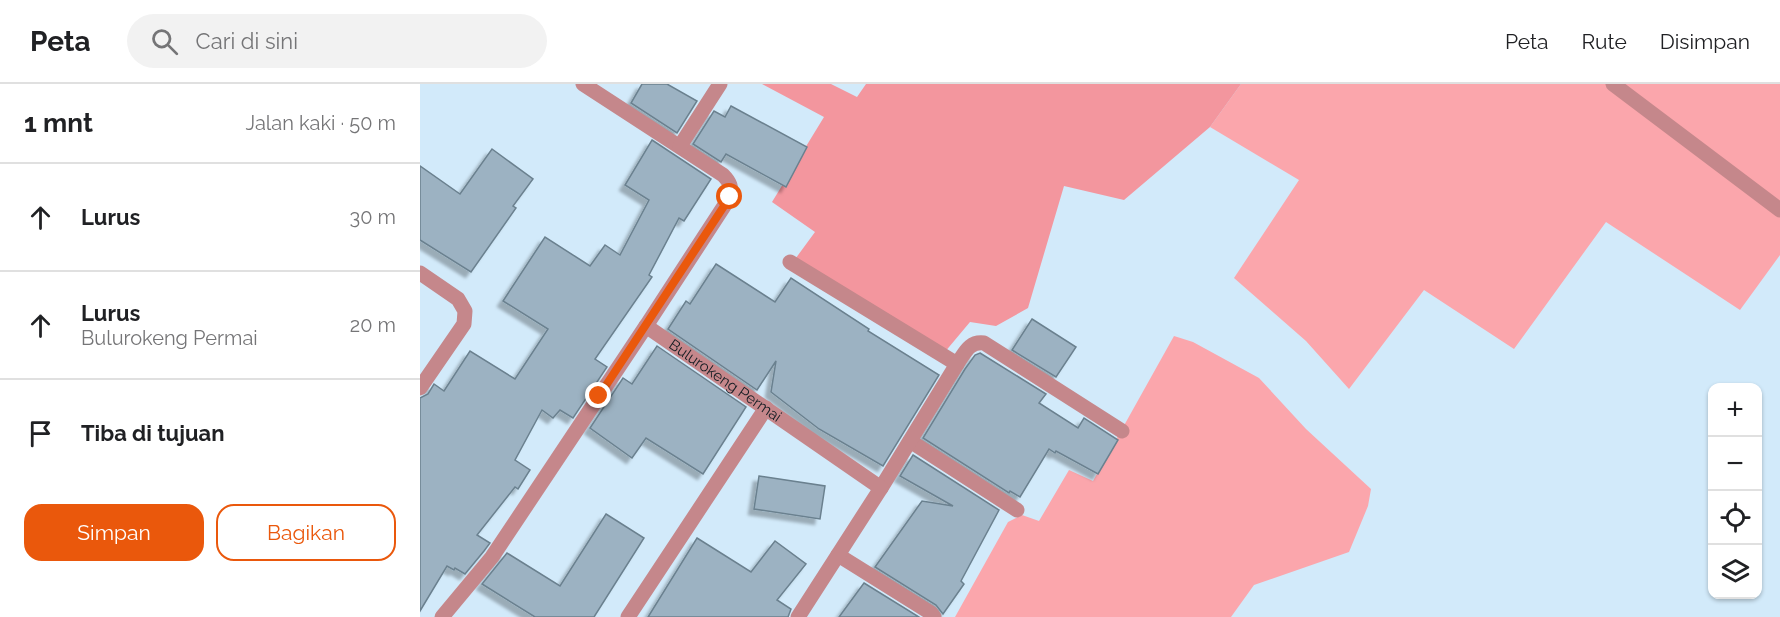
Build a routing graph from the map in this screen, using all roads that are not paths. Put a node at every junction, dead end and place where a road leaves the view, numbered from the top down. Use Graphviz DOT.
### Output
graph roads {
  1 [pos="583,84"];
  2 [pos="720,84"];
  3 [pos="1613,84"];
  4 [pos="680,146"];
  5 [pos="1780,210"];
  6 [pos="790,262"];
  7 [pos="420,273"];
  8 [pos="646,326"];
  9 [pos="957,364"];
  10 [pos="420,388"];
  11 [pos="766,408"];
  12 [pos="1122,431"];
  13 [pos="910,441"];
  14 [pos="881,488"];
  15 [pos="1017,510"];
  16 [pos="838,555"];
  17 [pos="442,617"];
  18 [pos="628,617"];
  19 [pos="798,617"];
  20 [pos="934,617"];
  1 -- 4 [label="street"];
  2 -- 4 [label="street"];
  3 -- 5 [label="street"];
  4 -- 8 [label="street"];
  6 -- 9 [label="street"];
  7 -- 10 [label="street"];
  8 -- 11 [label="street, Bulurokeng Permai"];
  8 -- 17 [label="street"];
  9 -- 12 [label="street"];
  9 -- 13 [label="street"];
  11 -- 14 [label="street, Bulurokeng Permai"];
  11 -- 18 [label="street"];
  13 -- 14 [label="street"];
  13 -- 15 [label="street"];
  14 -- 16 [label="street"];
  16 -- 19 [label="street"];
  16 -- 20 [label="street"];
}
